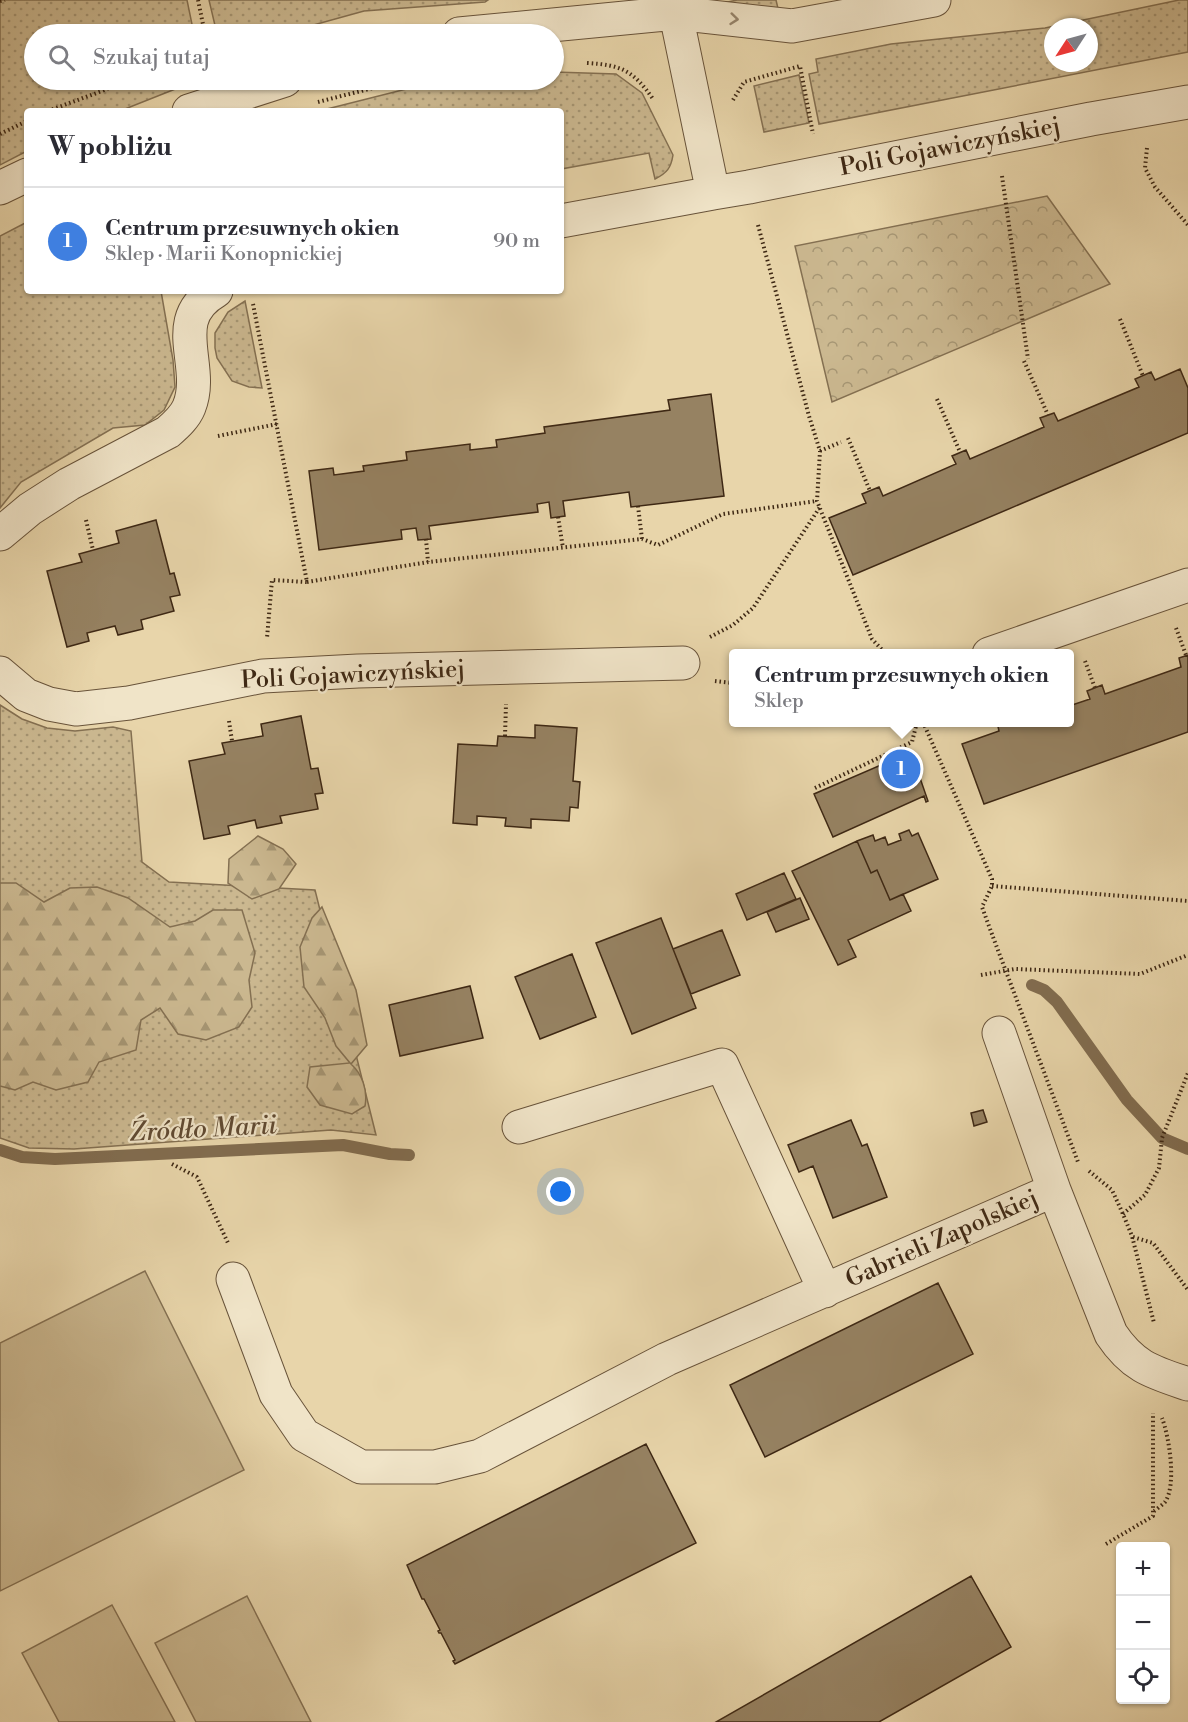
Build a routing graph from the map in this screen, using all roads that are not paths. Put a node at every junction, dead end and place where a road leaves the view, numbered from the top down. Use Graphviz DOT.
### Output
graph roads {
  1 [pos="711,0"];
  2 [pos="934,0"];
  3 [pos="674,6"];
  4 [pos="536,24"];
  5 [pos="254,90"];
  6 [pos="1188,102"];
  7 [pos="198,108"];
  8 [pos="24,176"];
  9 [pos="0,188"];
  10 [pos="713,193"];
  11 [pos="564,220"];
  12 [pos="212,294"];
  13 [pos="0,534"];
  14 [pos="1188,585"];
  15 [pos="1003,649"];
  16 [pos="683,663"];
  17 [pos="0,673"];
  18 [pos="999,1034"];
  19 [pos="519,1128"];
  20 [pos="1054,1190"];
  21 [pos="234,1279"];
  22 [pos="825,1291"];
  23 [pos="1188,1384"];
  1 -- 3 [label="street"];
  3 -- 2 [label="street, one-way"];
  3 -- 4 [label="street"];
  3 -- 10 [label="street"];
  5 -- 7 [label="street"];
  6 -- 10 [label="street, Poli Gojawiczyńskiej"];
  8 -- 9 [label="street"];
  10 -- 11 [label="street, Poli Gojawiczyńskiej"];
  12 -- 13 [label="street"];
  14 -- 15 [label="street"];
  16 -- 17 [label="street, Poli Gojawiczyńskiej"];
  18 -- 20 [label="street"];
  19 -- 22 [label="street"];
  20 -- 22 [label="street, Gabrieli Zapolskiej"];
  20 -- 23 [label="street, Gabrieli Zapolskiej"];
  21 -- 22 [label="street, Gabrieli Zapolskiej"];
}
